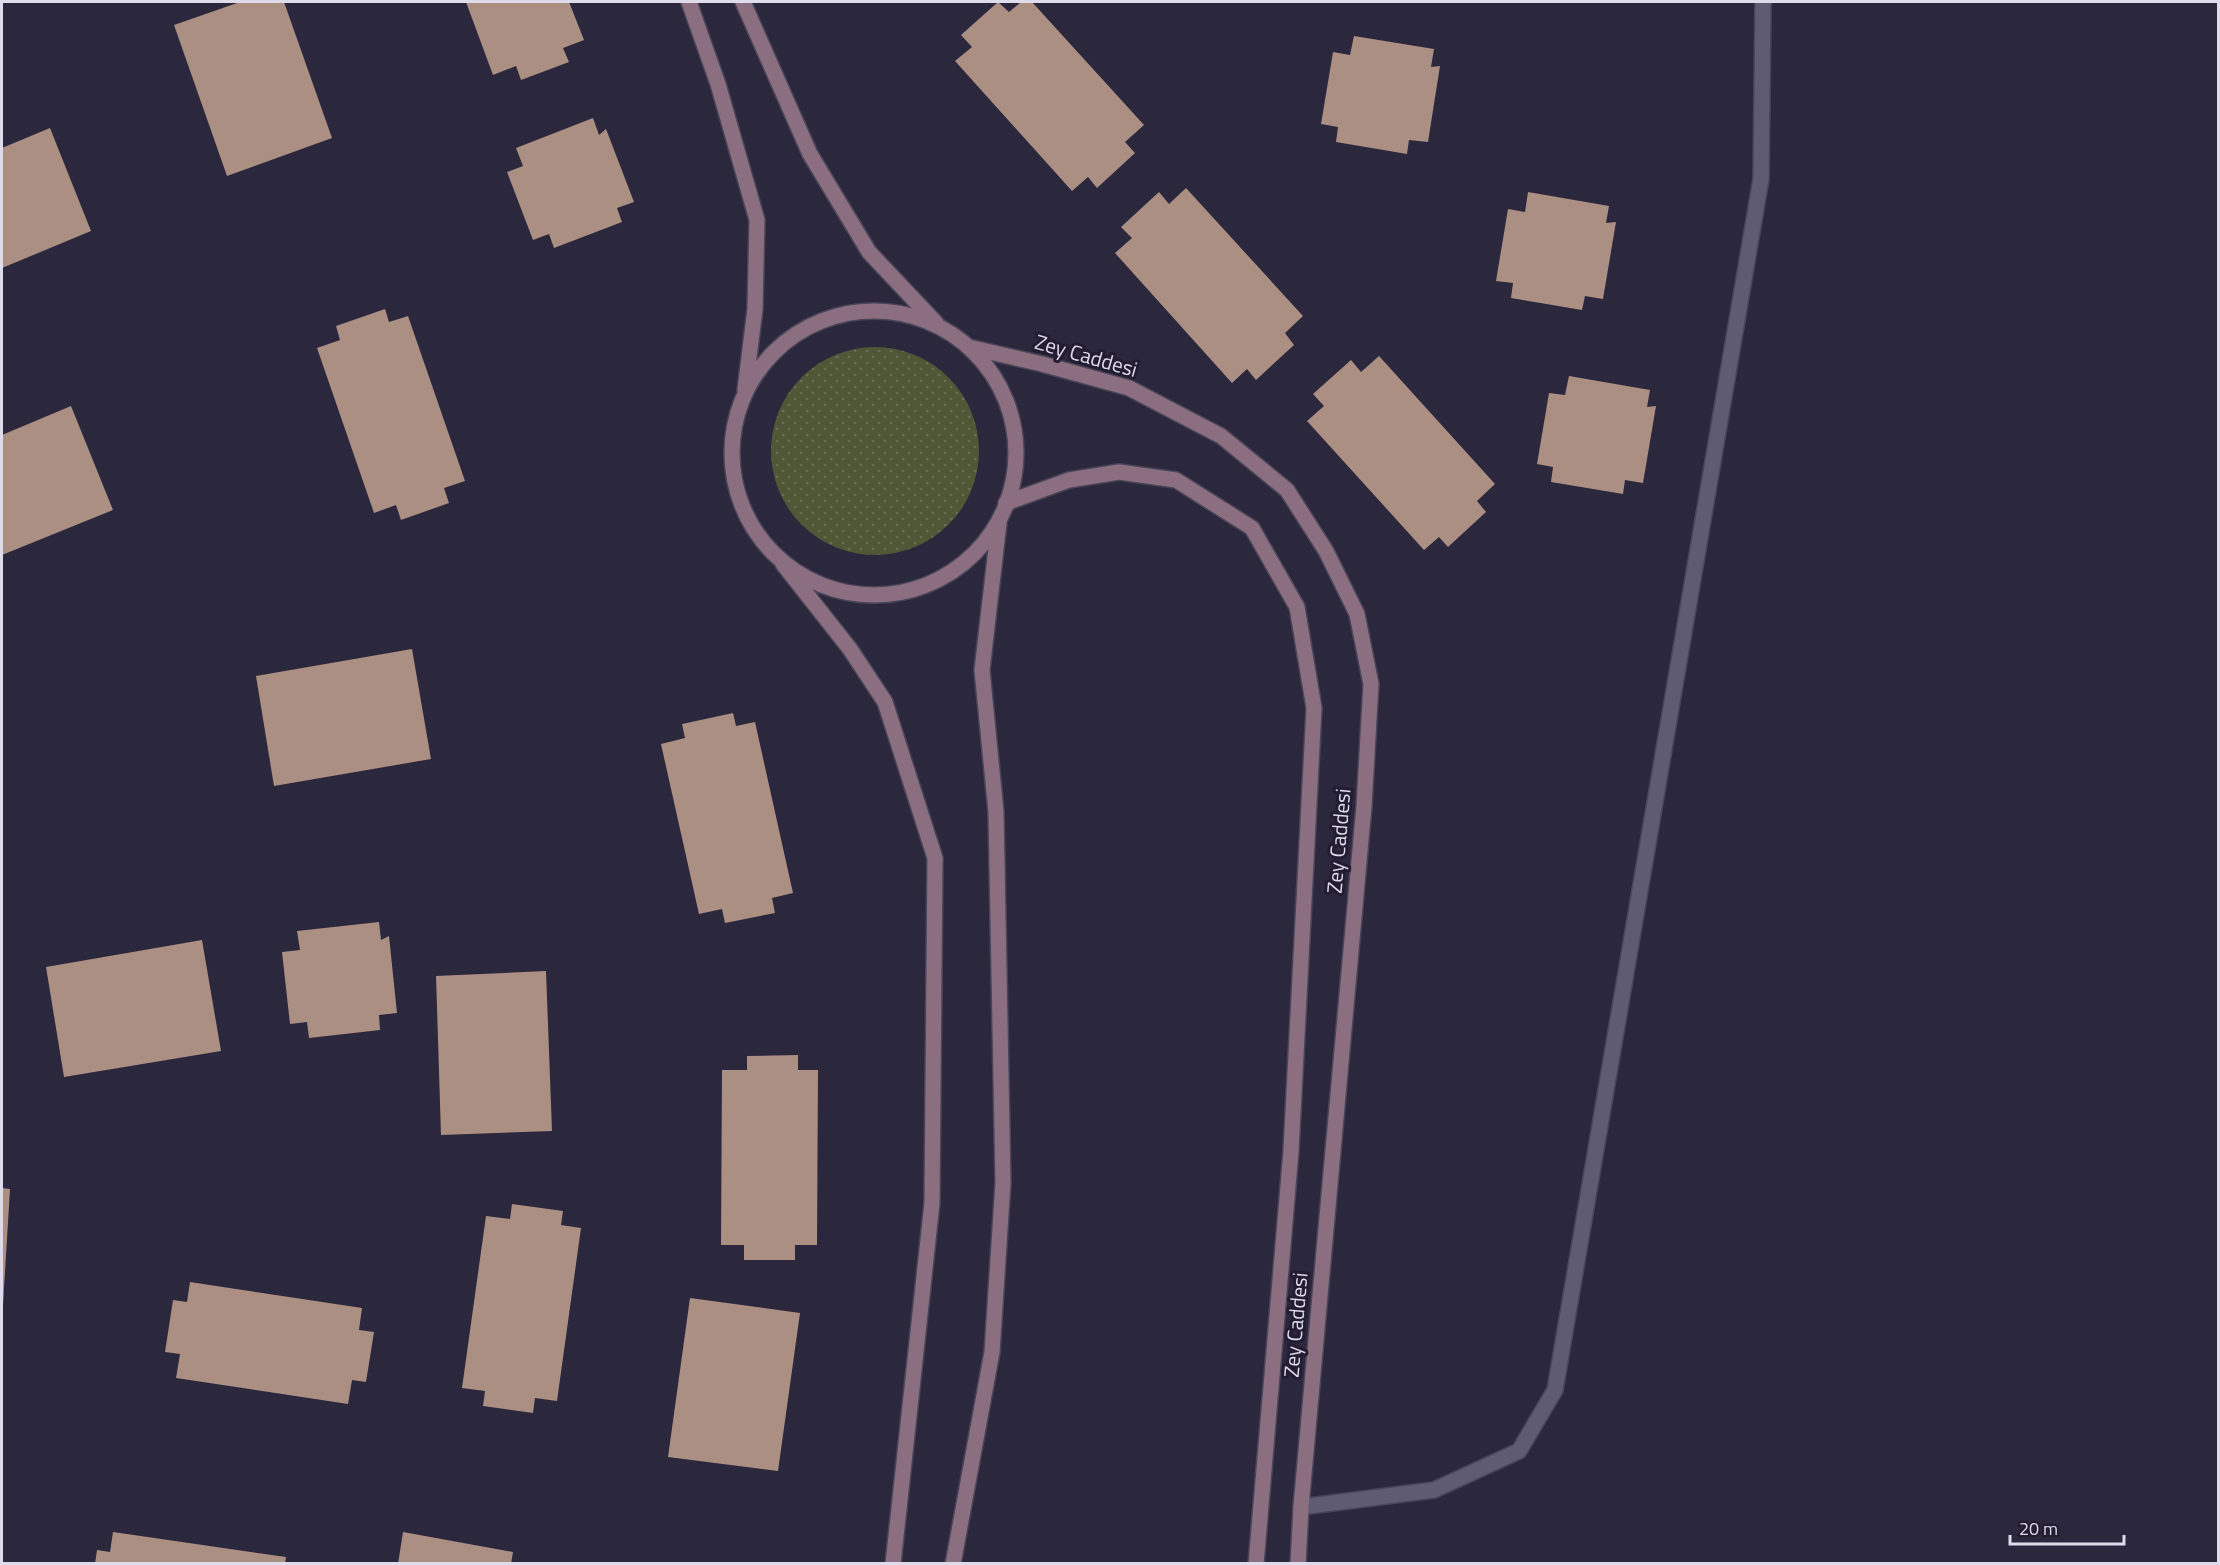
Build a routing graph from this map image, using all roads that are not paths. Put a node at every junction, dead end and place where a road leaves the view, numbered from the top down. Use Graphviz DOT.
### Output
graph roads {
  1 [pos="689,2"];
  2 [pos="743,2"];
  3 [pos="1763,2"];
  4 [pos="936,323"];
  5 [pos="973,348"];
  6 [pos="745,391"];
  7 [pos="1006,503"];
  8 [pos="999,523"];
  9 [pos="783,564"];
  10 [pos="1301,1507"];
  11 [pos="893,1563"];
  12 [pos="953,1563"];
  13 [pos="1256,1563"];
  14 [pos="1298,1563"];
  1 -- 6 [label="street"];
  2 -- 4 [label="street"];
  3 -- 10 [label="street"];
  4 -- 5 [label="street"];
  4 -- 6 [label="street"];
  5 -- 7 [label="street"];
  5 -- 10 [label="street, Zey Caddesi"];
  6 -- 9 [label="street"];
  7 -- 8 [label="street"];
  7 -- 13 [label="street, Zey Caddesi"];
  8 -- 9 [label="street"];
  8 -- 12 [label="street"];
  9 -- 11 [label="street"];
  10 -- 14 [label="street, Zey Caddesi"];
}
